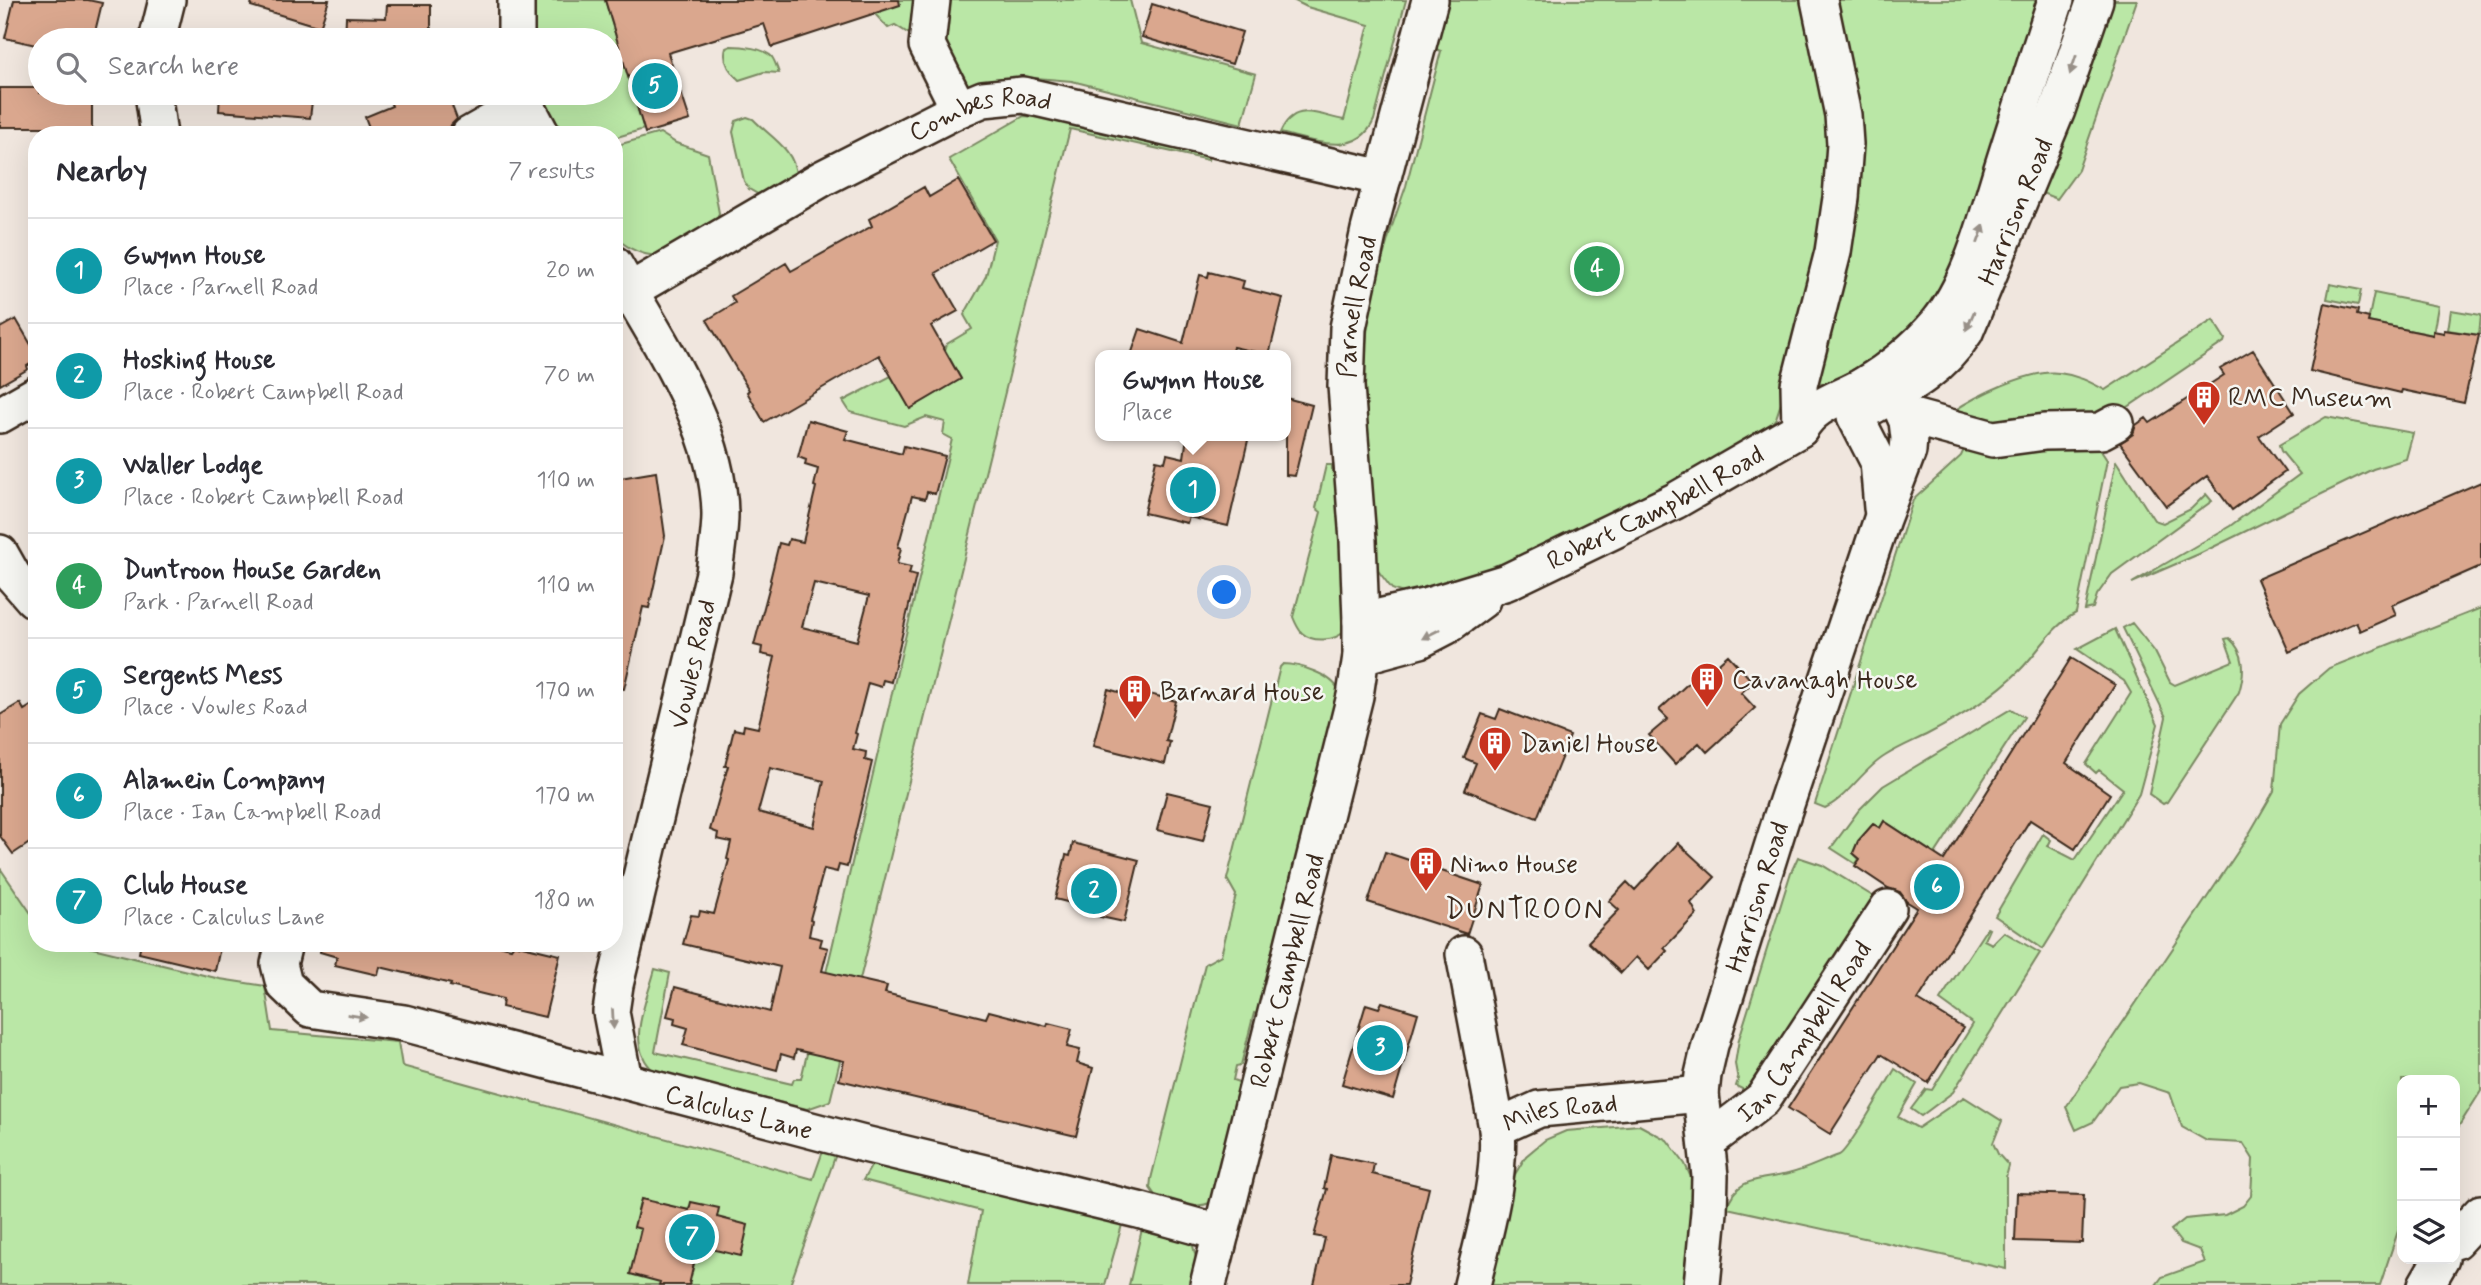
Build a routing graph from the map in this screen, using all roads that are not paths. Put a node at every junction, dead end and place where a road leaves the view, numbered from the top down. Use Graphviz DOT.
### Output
graph roads {
  1 [pos="167,0"];
  2 [pos="516,0"];
  3 [pos="932,0"];
  4 [pos="1430,0"];
  5 [pos="1819,0"];
  6 [pos="2056,0"];
  7 [pos="2095,0"];
  8 [pos="160,28"];
  9 [pos="516,28"];
  10 [pos="155,105"];
  11 [pos="513,105"];
  12 [pos="527,105"];
  13 [pos="959,109"];
  14 [pos="158,126"];
  15 [pos="482,126"];
  16 [pos="538,126"];
  17 [pos="1383,178"];
  18 [pos="623,283"];
  19 [pos="623,292"];
  20 [pos="1950,389"];
  21 [pos="28,399"];
  22 [pos="1880,403"];
  23 [pos="0,415"];
  24 [pos="2116,424"];
  25 [pos="1800,429"];
  26 [pos="1882,519"];
  27 [pos="0,553"];
  28 [pos="1507,582"];
  29 [pos="28,592"];
  30 [pos="1361,621"];
  31 [pos="1360,656"];
  32 [pos="1888,908"];
  33 [pos="623,949"];
  34 [pos="622,952"];
  35 [pos="281,954"];
  36 [pos="1464,954"];
  37 [pos="624,1080"];
  38 [pos="1701,1094"];
  39 [pos="1497,1128"];
  40 [pos="1707,1142"];
  41 [pos="2481,1213"];
  42 [pos="1221,1233"];
  43 [pos="2460,1236"];
  44 [pos="2438,1264"];
  45 [pos="1208,1285"];
  46 [pos="1472,1285"];
  47 [pos="1702,1285"];
  48 [pos="2426,1285"];
  1 -- 8 [label="street"];
  2 -- 9 [label="street"];
  3 -- 13 [label="street"];
  4 -- 17 [label="street, Parnell Road"];
  5 -- 25 [label="street"];
  22 -- 6 [label="street, Harrison Road, one-way"];
  7 -- 22 [label="street, Harrison Road, one-way"];
  10 -- 14 [label="street"];
  11 -- 15 [label="street"];
  12 -- 16 [label="street"];
  13 -- 17 [label="street, Combes Road"];
  13 -- 18 [label="street, Combes Road"];
  17 -- 30 [label="street, Parnell Road"];
  19 -- 33 [label="street, Vowles Road, one-way"];
  20 -- 22 [label="street"];
  21 -- 23 [label="street"];
  22 -- 24 [label="street"];
  22 -- 25 [label="street, Robert Campbell Road"];
  22 -- 26 [label="street, Harrison Road"];
  22 -- 26 [label="street, Harrison Road"];
  25 -- 28 [label="street, Robert Campbell Road"];
  26 -- 38 [label="street, Harrison Road"];
  27 -- 29 [label="street"];
  28 -- 30 [label="street, Robert Campbell Road"];
  28 -- 31 [label="street, Robert Campbell Road, one-way"];
  30 -- 31 [label="street, Robert Campbell Road"];
  31 -- 42 [label="street, Robert Campbell Road"];
  32 -- 40 [label="street, Ian Campbell Road"];
  34 -- 37 [label="street, Vowles Road, one-way"];
  35 -- 37 [label="street, Calculus Lane, one-way"];
  36 -- 39 [label="street"];
  37 -- 42 [label="street, Calculus Lane"];
  38 -- 39 [label="street, Miles Road"];
  38 -- 40 [label="street, Harrison Road"];
  39 -- 46 [label="street, Miles Road"];
  40 -- 47 [label="street, Harrison Road"];
  41 -- 43 [label="street"];
  42 -- 45 [label="street, Robert Campbell Road"];
  44 -- 48 [label="street"];
}
